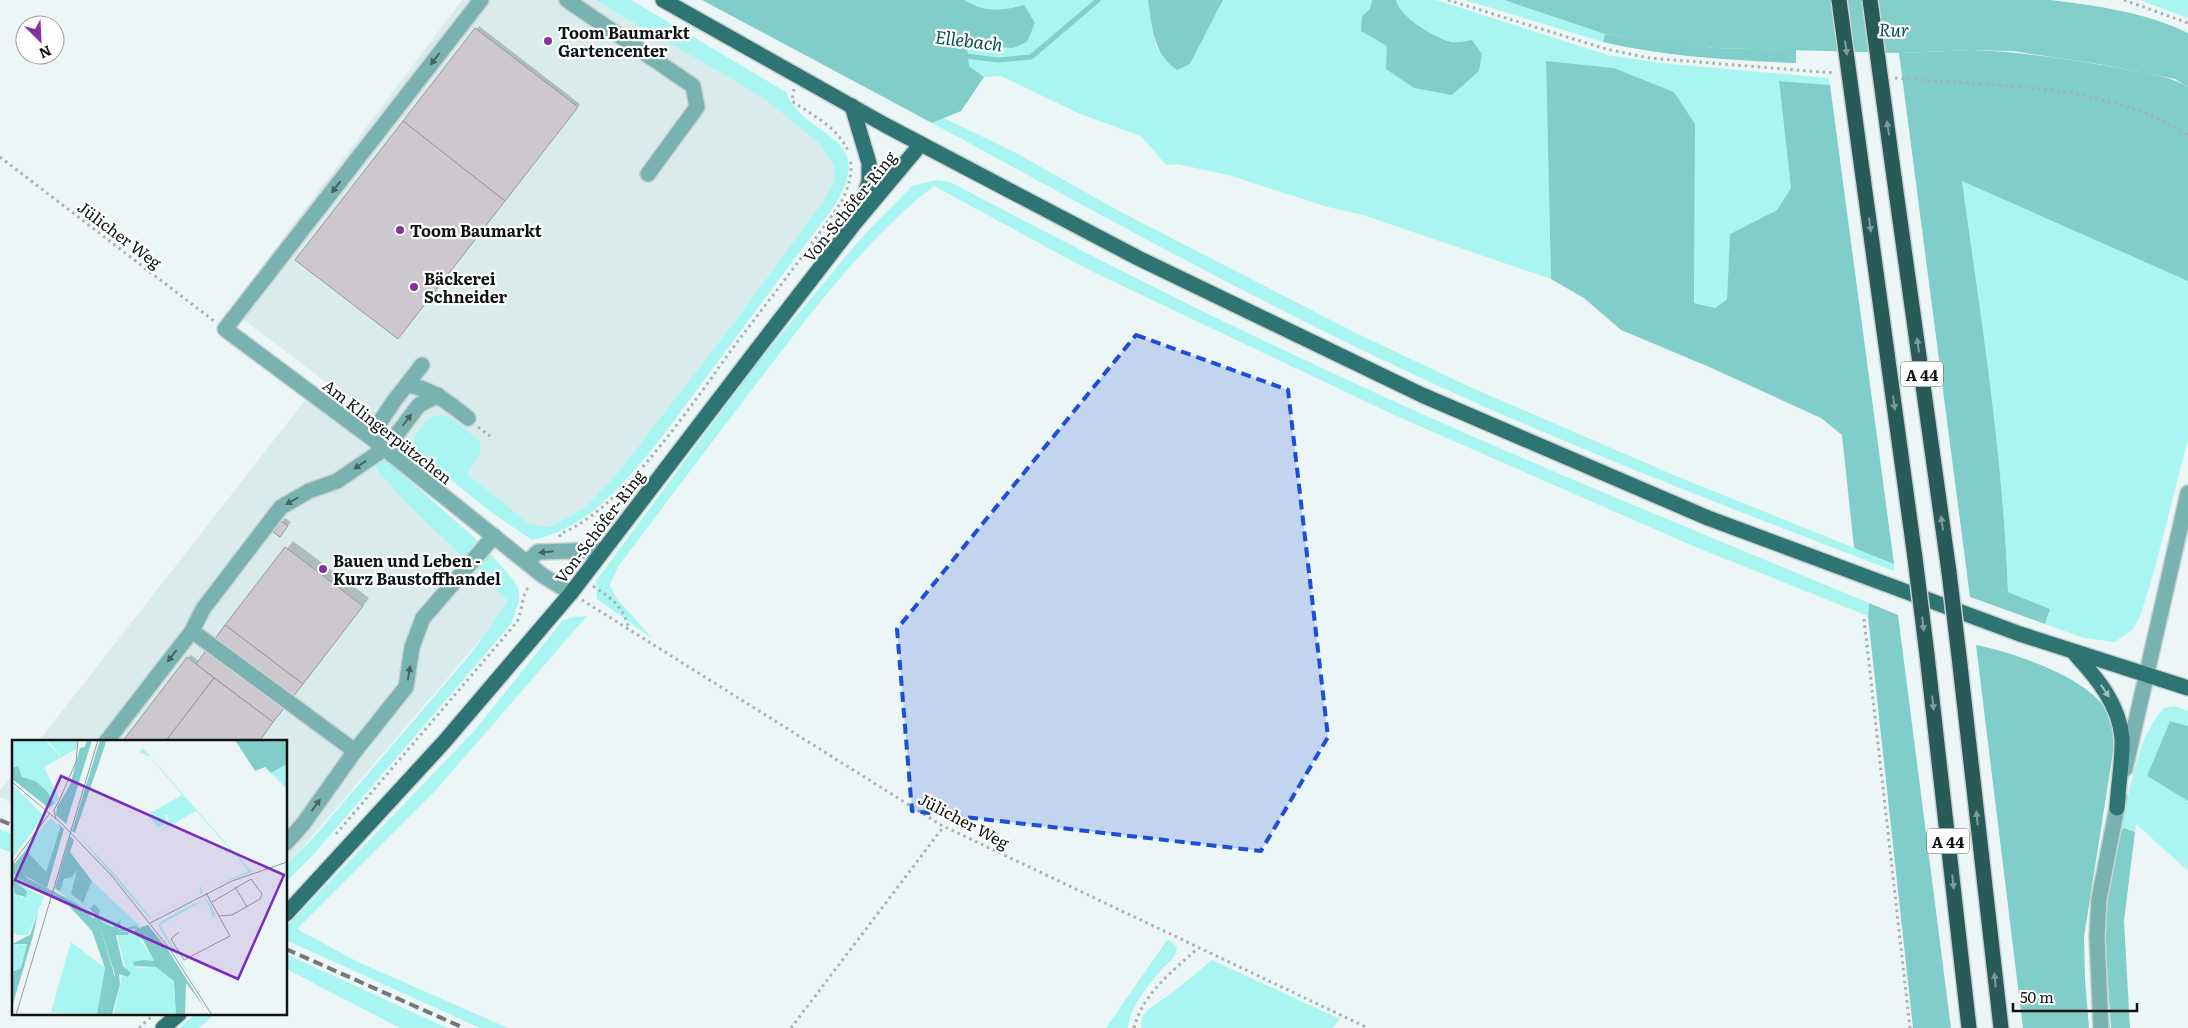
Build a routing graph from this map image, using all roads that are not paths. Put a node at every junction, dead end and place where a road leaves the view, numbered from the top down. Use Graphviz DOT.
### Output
graph roads {
  1 [pos="481,0"];
  2 [pos="567,0"];
  3 [pos="663,0"];
  4 [pos="1839,0"];
  5 [pos="1870,0"];
  6 [pos="852,106"];
  7 [pos="921,144"];
  8 [pos="648,174"];
  9 [pos="854,224"];
  10 [pos="422,365"];
  11 [pos="408,385"];
  12 [pos="438,395"];
  13 [pos="467,412"];
  14 [pos="370,438"];
  15 [pos="388,452"];
  16 [pos="2188,493"];
  17 [pos="494,536"];
  18 [pos="603,550"];
  19 [pos="527,562"];
  20 [pos="571,593"];
  21 [pos="192,631"];
  22 [pos="2074,652"];
  23 [pos="2146,676"];
  24 [pos="2188,688"];
  25 [pos="108,740"];
  26 [pos="355,751"];
  27 [pos="2117,808"];
  28 [pos="288,840"];
  29 [pos="288,912"];
  30 [pos="177,1016"];
  31 [pos="163,1028"];
  32 [pos="1969,1028"];
  33 [pos="2001,1028"];
  34 [pos="2101,1028"];
  1 -- 14 [label="street, Am Klingerpützchen, one-way"];
  2 -- 8 [label="street"];
  3 -- 6 [label="main road"];
  4 -- 32 [label="highway, A 44, one-way, bridge"];
  33 -- 5 [label="highway, A 44, one-way, bridge"];
  6 -- 7 [label="main road"];
  6 -- 9 [label="main road"];
  7 -- 9 [label="main road, Von-Schöfer-Ring"];
  7 -- 22 [label="main road"];
  9 -- 18 [label="main road, Von-Schöfer-Ring"];
  10 -- 11 [label="street"];
  11 -- 12 [label="street"];
  11 -- 14 [label="street"];
  12 -- 13 [label="street"];
  15 -- 12 [label="street, one-way"];
  14 -- 15 [label="street, Am Klingerpützchen"];
  15 -- 17 [label="street, Am Klingerpützchen"];
  15 -- 21 [label="street, one-way"];
  16 -- 23 [label="street"];
  17 -- 19 [label="street, Am Klingerpützchen"];
  26 -- 17 [label="street, one-way"];
  18 -- 19 [label="street, one-way"];
  18 -- 20 [label="main road, Von-Schöfer-Ring"];
  19 -- 20 [label="street, Am Klingerpützchen"];
  20 -- 29 [label="main road, Von-Schöfer-Ring"];
  21 -- 25 [label="street, one-way"];
  21 -- 26 [label="street"];
  22 -- 23 [label="main road"];
  22 -- 27 [label="main road, one-way"];
  23 -- 24 [label="main road"];
  23 -- 27 [label="street"];
  28 -- 26 [label="street, one-way"];
  27 -- 34 [label="street"];
  30 -- 31 [label="main road"];
}
